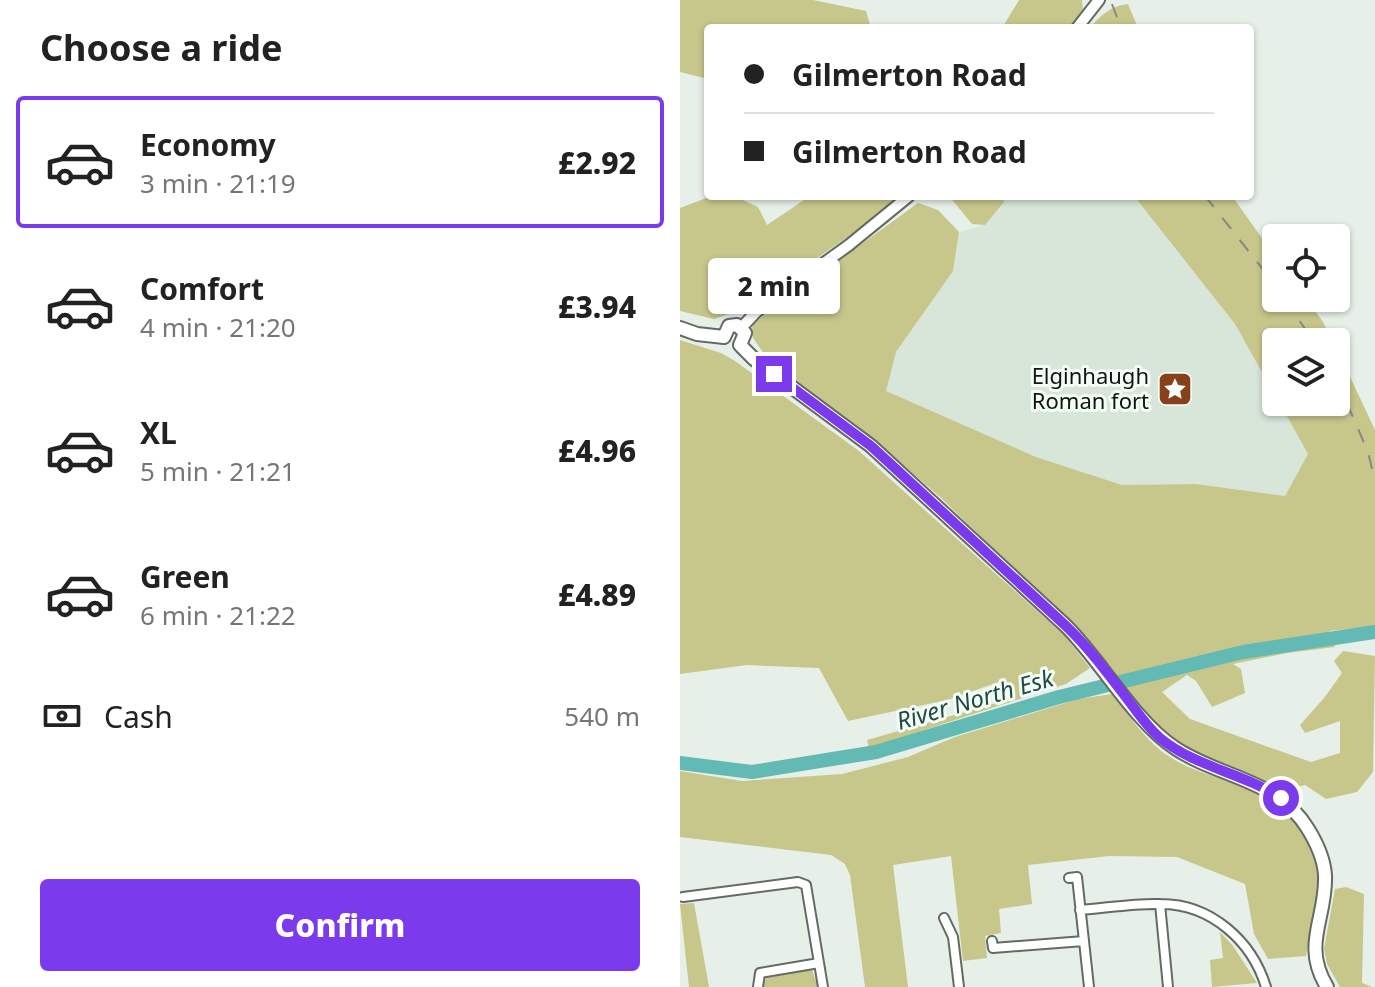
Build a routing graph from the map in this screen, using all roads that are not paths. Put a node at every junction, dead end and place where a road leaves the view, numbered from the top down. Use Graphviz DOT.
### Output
graph roads {
  1 [pos="1091,0"];
  2 [pos="1099,0"];
  3 [pos="1086,17"];
  4 [pos="1080,24"];
  5 [pos="904,200"];
  6 [pos="742,327"];
  7 [pos="680,328"];
  8 [pos="724,337"];
  9 [pos="740,345"];
  10 [pos="1069,878"];
  11 [pos="695,884"];
  12 [pos="697,895"];
  13 [pos="683,897"];
  14 [pos="1160,904"];
  15 [pos="1080,910"];
  16 [pos="944,918"];
  17 [pos="992,941"];
  18 [pos="1084,941"];
  19 [pos="819,963"];
  20 [pos="758,987"];
  21 [pos="823,987"];
  22 [pos="959,987"];
  23 [pos="1089,987"];
  24 [pos="1168,987"];
  25 [pos="1266,987"];
  26 [pos="1327,987"];
  1 -- 3 [label="street"];
  2 -- 3 [label="street"];
  3 -- 4 [label="street"];
  5 -- 6 [label="street"];
  6 -- 8 [label="main road"];
  6 -- 9 [label="main road"];
  7 -- 8 [label="main road"];
  8 -- 9 [label="main road"];
  9 -- 26 [label="main road"];
  10 -- 15 [label="street"];
  11 -- 12 [label="street"];
  12 -- 13 [label="street"];
  12 -- 19 [label="street"];
  14 -- 15 [label="street"];
  14 -- 24 [label="street"];
  14 -- 25 [label="street"];
  15 -- 18 [label="street"];
  16 -- 22 [label="street"];
  17 -- 18 [label="street"];
  18 -- 23 [label="street"];
  19 -- 20 [label="street"];
  19 -- 21 [label="street"];
}
